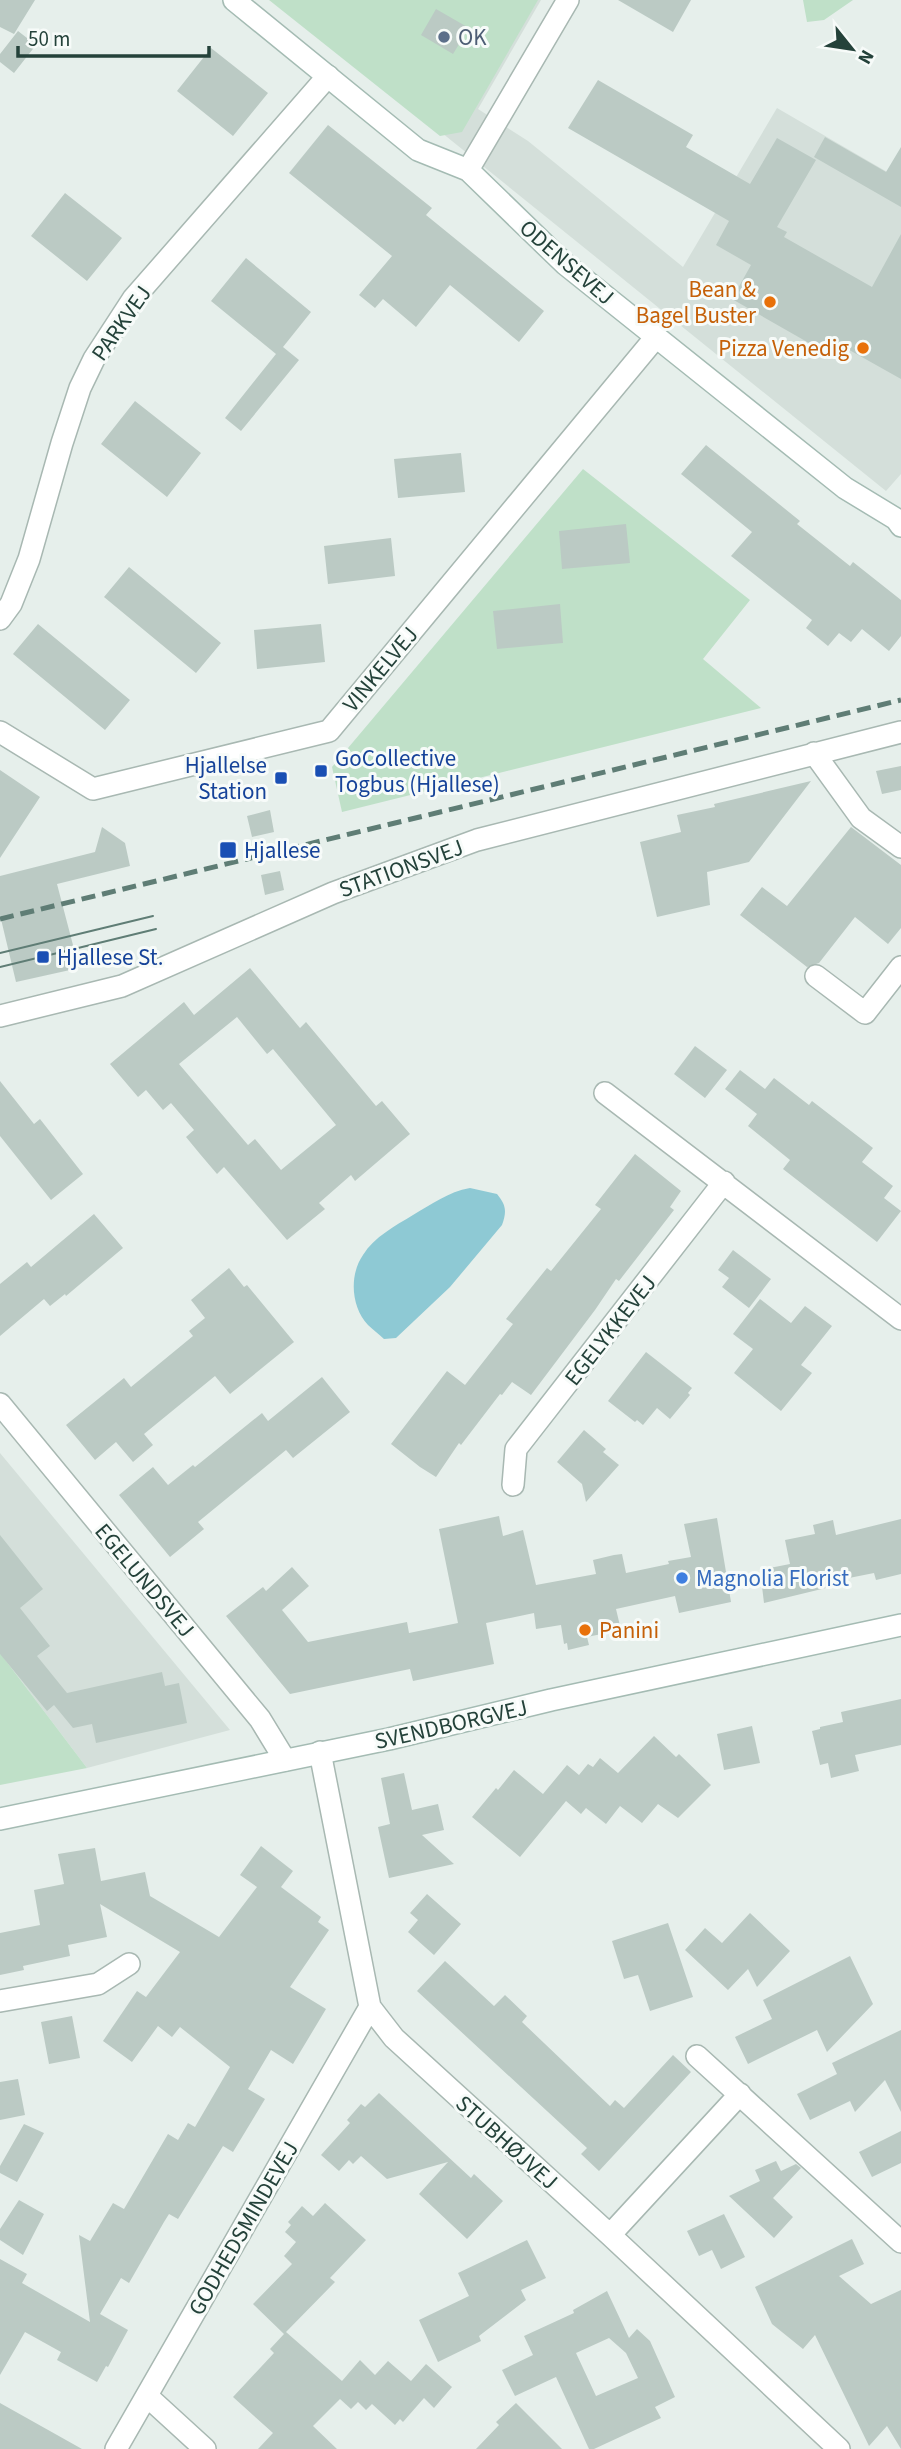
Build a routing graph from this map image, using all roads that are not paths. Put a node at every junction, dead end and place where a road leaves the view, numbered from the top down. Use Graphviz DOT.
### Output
graph roads {
  1 [pos="234,0"];
  2 [pos="568,0"];
  3 [pos="328,76"];
  4 [pos="468,170"];
  5 [pos="656,337"];
  6 [pos="900,520"];
  7 [pos="0,620"];
  8 [pos="0,732"];
  9 [pos="901,733"];
  10 [pos="814,753"];
  11 [pos="901,847"];
  12 [pos="901,967"];
  13 [pos="816,976"];
  14 [pos="0,1016"];
  15 [pos="605,1093"];
  16 [pos="724,1182"];
  17 [pos="901,1320"];
  18 [pos="0,1404"];
  19 [pos="513,1485"];
  20 [pos="901,1625"];
  21 [pos="320,1752"];
  22 [pos="285,1760"];
  23 [pos="0,1819"];
  24 [pos="129,1964"];
  25 [pos="0,2001"];
  26 [pos="370,2007"];
  27 [pos="698,2056"];
  28 [pos="740,2094"];
  29 [pos="610,2235"];
  30 [pos="901,2242"];
  31 [pos="147,2396"];
  32 [pos="116,2449"];
  33 [pos="205,2449"];
  34 [pos="839,2449"];
  1 -- 3 [label="street, ODENSEVEJ"];
  2 -- 4 [label="street"];
  3 -- 4 [label="street, ODENSEVEJ"];
  3 -- 7 [label="street, PARKVEJ"];
  4 -- 5 [label="street, ODENSEVEJ"];
  5 -- 6 [label="street, ODENSEVEJ"];
  5 -- 8 [label="street, VINKELVEJ"];
  9 -- 10 [label="street, STATIONSVEJ"];
  10 -- 11 [label="street"];
  10 -- 14 [label="street, STATIONSVEJ"];
  12 -- 13 [label="street"];
  15 -- 16 [label="street"];
  16 -- 17 [label="street"];
  16 -- 19 [label="street, EGELYKKEVEJ"];
  18 -- 22 [label="street, EGELUNDSVEJ"];
  20 -- 21 [label="street, SVENDBORGVEJ"];
  21 -- 22 [label="street, SVENDBORGVEJ"];
  21 -- 26 [label="street, STUBHØJVEJ"];
  22 -- 23 [label="street, SVENDBORGVEJ"];
  24 -- 25 [label="street"];
  26 -- 29 [label="street, STUBHØJVEJ"];
  26 -- 31 [label="street, GODHEDSMINDEVEJ"];
  27 -- 28 [label="street"];
  28 -- 29 [label="street"];
  28 -- 30 [label="street"];
  29 -- 34 [label="street, STUBHØJVEJ"];
  31 -- 32 [label="street, GODHEDSMINDEVEJ"];
  31 -- 33 [label="street"];
}
